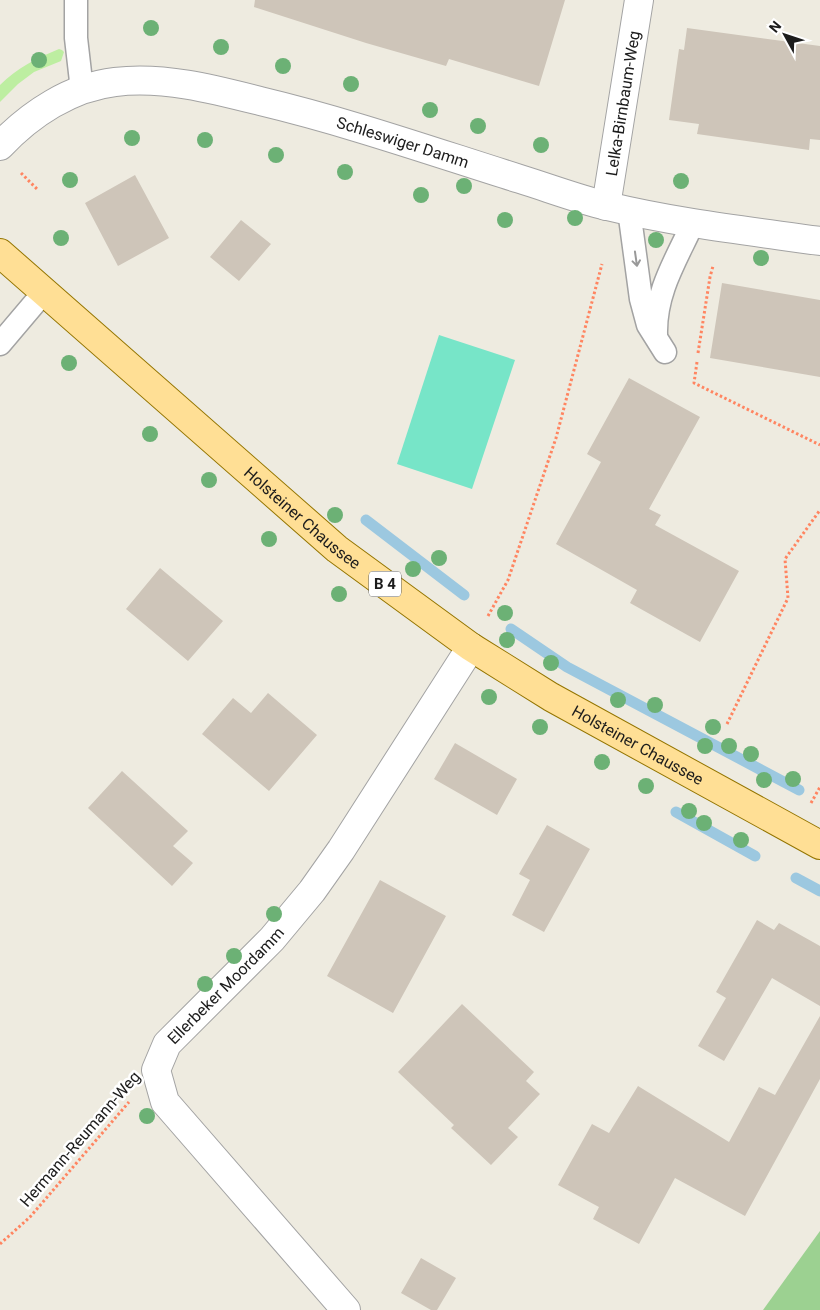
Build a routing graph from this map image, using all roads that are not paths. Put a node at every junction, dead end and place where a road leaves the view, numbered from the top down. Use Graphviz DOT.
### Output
graph roads {
  1 [pos="76,0"];
  2 [pos="639,0"];
  3 [pos="82,90"];
  4 [pos="0,146"];
  5 [pos="618,208"];
  6 [pos="694,223"];
  7 [pos="820,240"];
  8 [pos="0,253"];
  9 [pos="44,292"];
  10 [pos="0,344"];
  11 [pos="470,647"];
  12 [pos="820,845"];
  13 [pos="346,1310"];
  1 -- 3 [label="lane"];
  2 -- 5 [label="street, Lelka-Birnbaum-Weg"];
  3 -- 4 [label="street, Schleswiger Damm"];
  3 -- 5 [label="street, Schleswiger Damm"];
  5 -- 6 [label="street, Schleswiger Damm"];
  5 -- 6 [label="lane, one-way"];
  6 -- 7 [label="street, Schleswiger Damm"];
  8 -- 9 [label="main road, Holsteiner Chaussee / B 4"];
  9 -- 10 [label="lane"];
  9 -- 11 [label="main road, Holsteiner Chaussee / B 4"];
  11 -- 12 [label="main road, Holsteiner Chaussee / B 4"];
  11 -- 13 [label="street, Ellerbeker Moordamm"];
}
